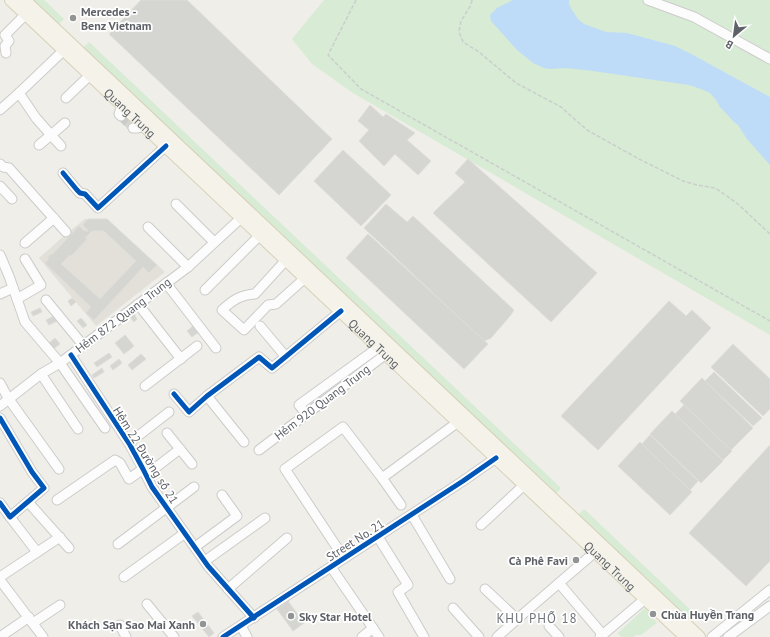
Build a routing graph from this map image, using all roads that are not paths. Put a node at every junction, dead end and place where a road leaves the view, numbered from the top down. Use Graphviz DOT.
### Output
graph roads {
  1 [pos="11,0"];
  2 [pos="24,0"];
  3 [pos="648,0"];
  4 [pos="26,14"];
  5 [pos="3,36"];
  6 [pos="67,47"];
  7 [pos="6,53"];
  8 [pos="770,59"];
  9 [pos="90,74"];
  10 [pos="19,93"];
  11 [pos="66,98"];
  12 [pos="0,110"];
  13 [pos="65,123"];
  14 [pos="52,135"];
  15 [pos="39,145"];
  16 [pos="61,146"];
  17 [pos="166,146"];
  18 [pos="1,166"];
  19 [pos="63,173"];
  20 [pos="0,186"];
  21 [pos="12,199"];
  22 [pos="176,204"];
  23 [pos="54,218"];
  24 [pos="241,218"];
  25 [pos="148,227"];
  26 [pos="66,232"];
  27 [pos="260,235"];
  28 [pos="214,242"];
  29 [pos="24,243"];
  30 [pos="0,255"];
  31 [pos="25,259"];
  32 [pos="286,260"];
  33 [pos="188,267"];
  34 [pos="305,278"];
  35 [pos="166,283"];
  36 [pos="13,288"];
  37 [pos="205,290"];
  38 [pos="0,294"];
  39 [pos="17,299"];
  40 [pos="46,300"];
  41 [pos="138,304"];
  42 [pos="340,311"];
  43 [pos="260,326"];
  44 [pos="82,345"];
  45 [pos="197,346"];
  46 [pos="216,348"];
  47 [pos="382,351"];
  48 [pos="70,355"];
  49 [pos="286,357"];
  50 [pos="181,359"];
  51 [pos="60,363"];
  52 [pos="41,374"];
  53 [pos="0,383"];
  54 [pos="145,386"];
  55 [pos="174,394"];
  56 [pos="207,396"];
  57 [pos="8,398"];
  58 [pos="0,406"];
  59 [pos="169,412"];
  60 [pos="0,418"];
  61 [pos="458,422"];
  62 [pos="105,428"];
  63 [pos="78,429"];
  64 [pos="167,433"];
  65 [pos="244,442"];
  66 [pos="129,443"];
  67 [pos="180,449"];
  68 [pos="259,450"];
  69 [pos="499,455"];
  70 [pos="192,464"];
  71 [pos="59,469"];
  72 [pos="145,472"];
  73 [pos="382,478"];
  74 [pos="524,485"];
  75 [pos="194,487"];
  76 [pos="222,495"];
  77 [pos="57,500"];
  78 [pos="28,502"];
  79 [pos="0,503"];
  80 [pos="401,505"];
  81 [pos="167,508"];
  82 [pos="560,512"];
  83 [pos="412,515"];
  84 [pos="10,517"];
  85 [pos="265,518"];
  86 [pos="481,525"];
  87 [pos="185,533"];
  88 [pos="60,537"];
  89 [pos="378,537"];
  90 [pos="287,538"];
  91 [pos="118,544"];
  92 [pos="195,547"];
  93 [pos="69,548"];
  94 [pos="338,549"];
  95 [pos="37,552"];
  96 [pos="595,552"];
  97 [pos="205,561"];
  98 [pos="331,567"];
  99 [pos="124,577"];
  100 [pos="0,578"];
  101 [pos="450,579"];
  102 [pos="559,583"];
  103 [pos="228,589"];
  104 [pos="485,589"];
  105 [pos="770,590"];
  106 [pos="645,599"];
  107 [pos="147,604"];
  108 [pos="60,605"];
  109 [pos="770,606"];
  110 [pos="453,608"];
  111 [pos="254,618"];
  112 [pos="517,619"];
  113 [pos="31,620"];
  114 [pos="120,625"];
  115 [pos="241,626"];
  116 [pos="549,626"];
  117 [pos="373,628"];
  118 [pos="601,636"];
  119 [pos="682,636"];
  120 [pos="0,637"];
  121 [pos="43,637"];
  122 [pos="126,637"];
  123 [pos="174,637"];
  124 [pos="223,637"];
  125 [pos="247,637"];
  126 [pos="362,637"];
  127 [pos="379,637"];
  128 [pos="424,637"];
  129 [pos="479,637"];
  130 [pos="497,637"];
  131 [pos="559,637"];
  132 [pos="699,637"];
  133 [pos="712,637"];
  134 [pos="728,637"];
  1 -- 4 [label="main road, Quang Trung"];
  2 -- 6 [label="main road, Quang Trung"];
  3 -- 8 [label="street"];
  4 -- 5 [label="street"];
  4 -- 6 [label="main road, Quang Trung"];
  5 -- 7 [label="street"];
  6 -- 9 [label="main road, Quang Trung"];
  6 -- 10 [label="street"];
  6 -- 69 [label="main road, Quang Trung"];
  9 -- 11 [label="street"];
  9 -- 17 [label="main road, Quang Trung"];
  10 -- 12 [label="street"];
  10 -- 14 [label="street"];
  13 -- 14 [label="street"];
  14 -- 15 [label="street"];
  14 -- 16 [label="street"];
  17 -- 19 [label="street"];
  17 -- 24 [label="main road, Quang Trung"];
  18 -- 23 [label="street"];
  20 -- 21 [label="street"];
  22 -- 28 [label="street"];
  23 -- 26 [label="street"];
  23 -- 29 [label="street"];
  24 -- 27 [label="main road, Quang Trung"];
  24 -- 28 [label="street, Hẻm 872 Quang Trung"];
  25 -- 33 [label="street"];
  27 -- 32 [label="main road, Quang Trung"];
  27 -- 37 [label="street"];
  28 -- 33 [label="street, Hẻm 872 Quang Trung"];
  30 -- 36 [label="street"];
  31 -- 39 [label="street"];
  32 -- 34 [label="main road, Quang Trung"];
  32 -- 34 [label="street"];
  33 -- 35 [label="street, Hẻm 872 Quang Trung"];
  34 -- 42 [label="main road, Quang Trung"];
  35 -- 41 [label="street, Hẻm 872 Quang Trung"];
  35 -- 46 [label="street"];
  36 -- 38 [label="street"];
  36 -- 39 [label="street"];
  39 -- 51 [label="street"];
  40 -- 44 [label="street"];
  41 -- 44 [label="street, Hẻm 872 Quang Trung"];
  41 -- 50 [label="street"];
  42 -- 47 [label="main road, Quang Trung"];
  42 -- 49 [label="street"];
  43 -- 49 [label="street"];
  44 -- 48 [label="street, Hẻm 872 Quang Trung"];
  45 -- 50 [label="street"];
  47 -- 61 [label="main road, Quang Trung"];
  47 -- 68 [label="street, Hẻm 920 Quang Trung"];
  48 -- 51 [label="street, Hẻm 872 Quang Trung"];
  48 -- 66 [label="street, Hẻm 22 Đường số 21"];
  49 -- 56 [label="street"];
  50 -- 54 [label="street"];
  51 -- 52 [label="street, Hẻm 872 Quang Trung"];
  51 -- 62 [label="street"];
  52 -- 57 [label="street, Hẻm 872 Quang Trung"];
  52 -- 63 [label="street"];
  53 -- 57 [label="street"];
  55 -- 56 [label="street"];
  56 -- 65 [label="street"];
  57 -- 58 [label="street, Hẻm 872 Quang Trung"];
  57 -- 71 [label="street"];
  59 -- 66 [label="street"];
  60 -- 78 [label="street"];
  61 -- 69 [label="main road, Quang Trung"];
  61 -- 73 [label="street"];
  64 -- 67 [label="street"];
  66 -- 72 [label="street, Hẻm 22 Đường số 21"];
  67 -- 70 [label="street"];
  67 -- 72 [label="street"];
  69 -- 74 [label="main road, Quang Trung"];
  69 -- 82 [label="main road, Quang Trung"];
  69 -- 83 [label="street, Street No. 21"];
  72 -- 77 [label="street"];
  72 -- 81 [label="street, Hẻm 22 Đường số 21"];
  73 -- 80 [label="street"];
  73 -- 94 [label="street"];
  74 -- 82 [label="main road, Quang Trung"];
  74 -- 86 [label="street"];
  75 -- 81 [label="street"];
  76 -- 92 [label="street"];
  78 -- 84 [label="street"];
  78 -- 88 [label="street"];
  79 -- 84 [label="street"];
  81 -- 87 [label="street, Hẻm 22 Đường số 21"];
  81 -- 91 [label="street"];
  82 -- 96 [label="main road, Quang Trung"];
  82 -- 132 [label="main road, Quang Trung"];
  83 -- 89 [label="street, Street No. 21"];
  83 -- 101 [label="street"];
  84 -- 95 [label="street"];
  85 -- 97 [label="street"];
  87 -- 92 [label="street, Hẻm 22 Đường số 21"];
  87 -- 99 [label="street"];
  88 -- 93 [label="street"];
  88 -- 95 [label="street"];
  89 -- 98 [label="street, Street No. 21"];
  89 -- 128 [label="street"];
  90 -- 103 [label="street"];
  92 -- 97 [label="street, Hẻm 22 Đường số 21"];
  95 -- 100 [label="street"];
  96 -- 102 [label="street"];
  96 -- 106 [label="main road, Quang Trung"];
  97 -- 103 [label="street, Hẻm 22 Đường số 21"];
  98 -- 111 [label="street, Street No. 21"];
  98 -- 117 [label="street"];
  100 -- 113 [label="street"];
  102 -- 112 [label="street"];
  102 -- 118 [label="street"];
  103 -- 111 [label="street, Hẻm 22 Đường số 21"];
  104 -- 112 [label="street"];
  105 -- 133 [label="street"];
  106 -- 118 [label="street"];
  106 -- 119 [label="main road, Quang Trung"];
  107 -- 123 [label="street"];
  108 -- 113 [label="street"];
  109 -- 134 [label="street"];
  110 -- 129 [label="street"];
  111 -- 115 [label="street, Street No. 21"];
  112 -- 130 [label="street"];
  113 -- 120 [label="street"];
  113 -- 121 [label="street"];
  114 -- 122 [label="street"];
  115 -- 124 [label="street, Street No. 21"];
  115 -- 125 [label="street"];
  116 -- 131 [label="street"];
  117 -- 126 [label="street"];
  117 -- 127 [label="street"];
}
